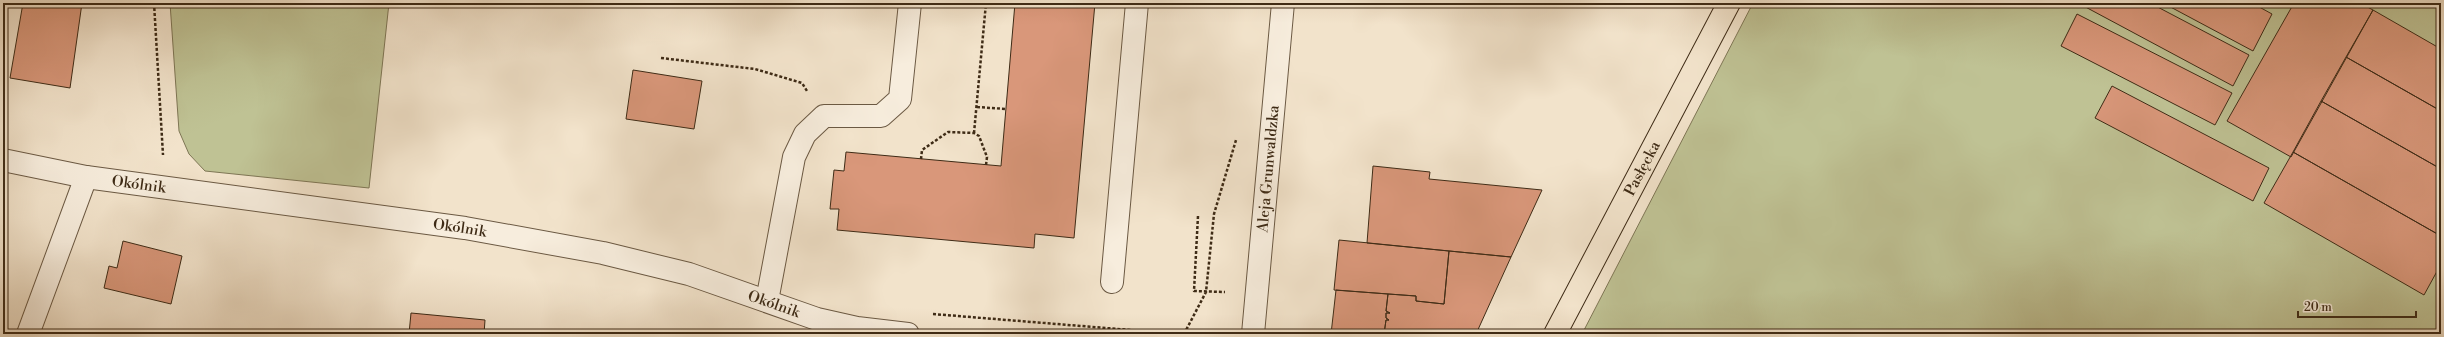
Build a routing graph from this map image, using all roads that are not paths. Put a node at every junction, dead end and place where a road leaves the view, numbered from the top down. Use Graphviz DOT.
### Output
graph roads {
  1 [pos="910,3"];
  2 [pos="1137,3"];
  3 [pos="1283,3"];
  4 [pos="1729,3"];
  5 [pos="3,160"];
  6 [pos="86,177"];
  7 [pos="1112,282"];
  8 [pos="767,300"];
  9 [pos="28,334"];
  10 [pos="908,334"];
  11 [pos="1253,334"];
  12 [pos="1555,334"];
  1 -- 8 [label="street"];
  2 -- 7 [label="street"];
  3 -- 11 [label="street, Aleja Grunwaldzka"];
  4 -- 12 [label="main road, Pasłęcka"];
  5 -- 6 [label="street, Okólnik"];
  6 -- 8 [label="street, Okólnik"];
  6 -- 9 [label="street"];
  8 -- 10 [label="street, Okólnik"];
}
